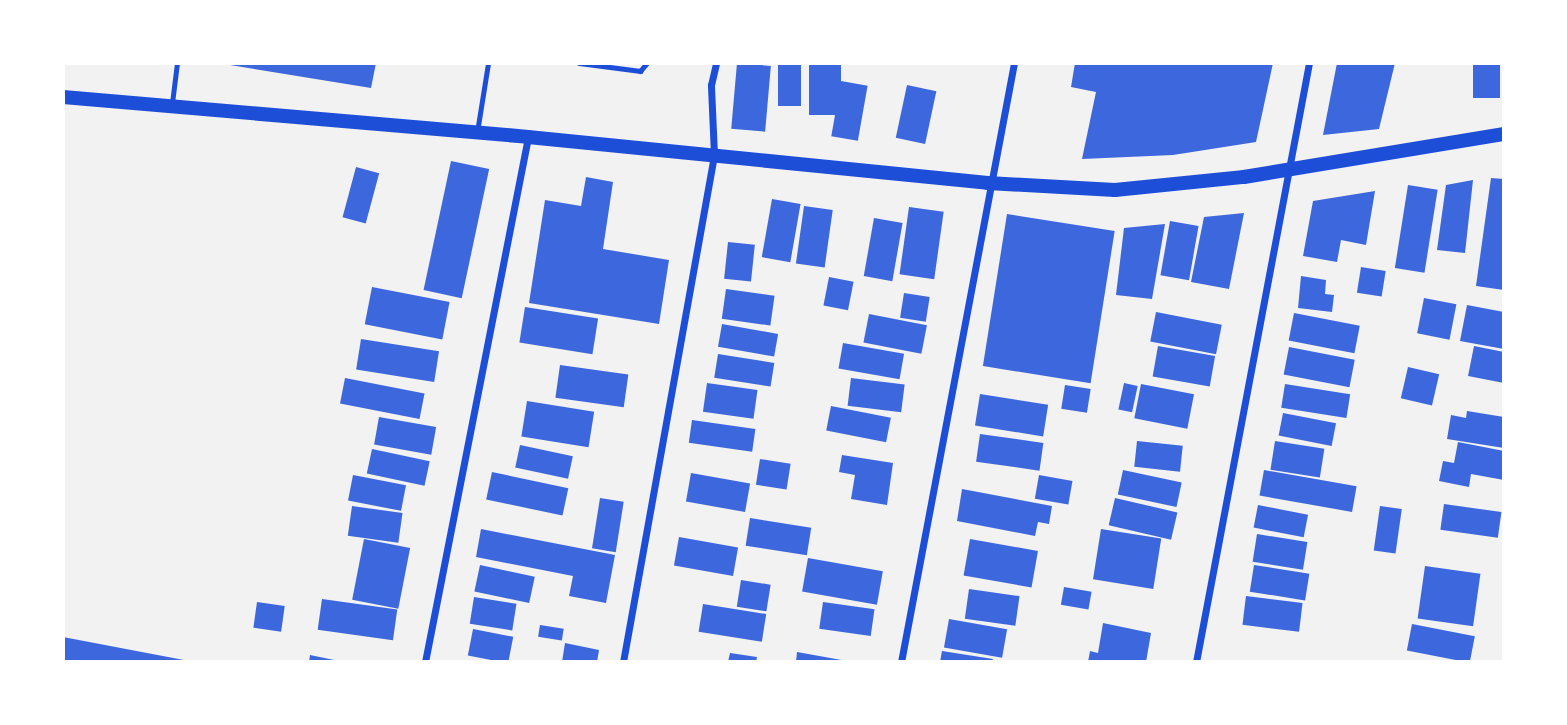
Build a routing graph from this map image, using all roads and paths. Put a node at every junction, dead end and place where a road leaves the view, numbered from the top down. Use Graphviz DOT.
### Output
graph roads {
  1 [pos="177,63"];
  2 [pos="488,63"];
  3 [pos="579,63"];
  4 [pos="647,63"];
  5 [pos="716,63"];
  6 [pos="1014,63"];
  7 [pos="1309,63"];
  8 [pos="63,97"];
  9 [pos="171,107"];
  10 [pos="477,132"];
  11 [pos="1504,134"];
  12 [pos="528,136"];
  13 [pos="714,155"];
  14 [pos="1289,170"];
  15 [pos="988,183"];
  16 [pos="425,662"];
  17 [pos="623,662"];
  18 [pos="901,662"];
  19 [pos="1196,662"];
  1 -- 9 [label="lane"];
  2 -- 10 [label="lane"];
  3 -- 4 [label="lane"];
  5 -- 13 [label="street"];
  6 -- 15 [label="street"];
  7 -- 14 [label="street"];
  8 -- 9 [label="main road"];
  9 -- 10 [label="main road"];
  10 -- 12 [label="main road"];
  11 -- 14 [label="main road"];
  12 -- 13 [label="main road"];
  12 -- 16 [label="street"];
  13 -- 15 [label="main road"];
  13 -- 17 [label="street"];
  14 -- 15 [label="main road"];
  14 -- 19 [label="street"];
  15 -- 18 [label="street"];
}
